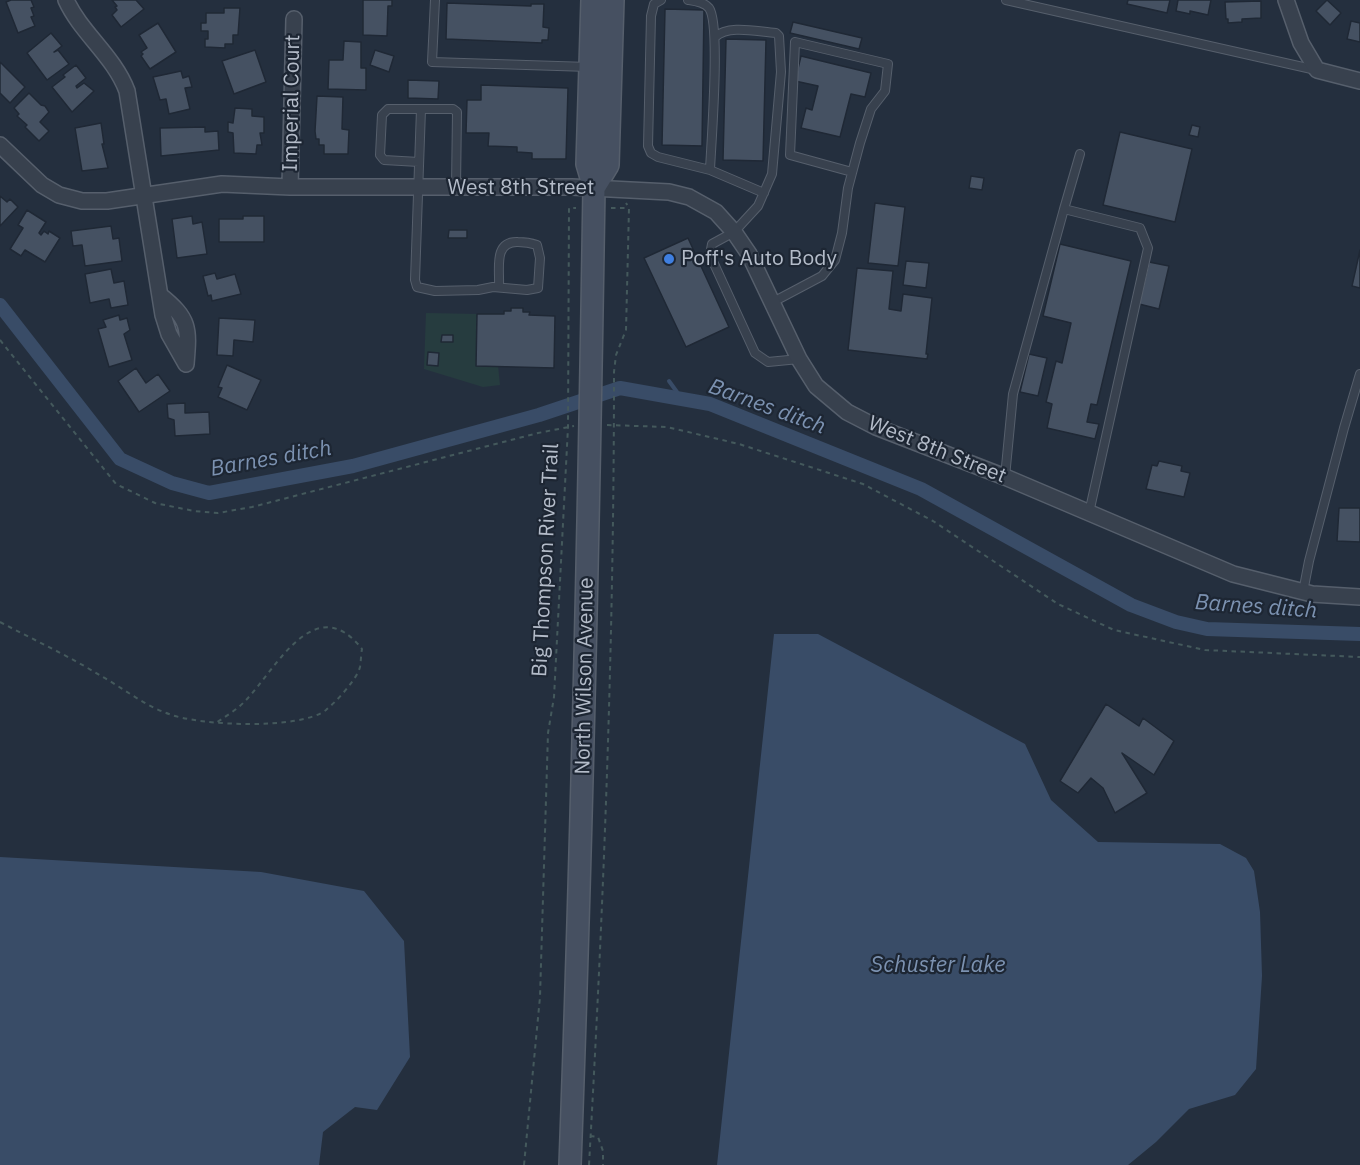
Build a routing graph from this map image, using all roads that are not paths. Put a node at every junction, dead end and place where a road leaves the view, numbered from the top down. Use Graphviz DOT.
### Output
graph roads {
  1 [pos="66,0"];
  2 [pos="435,0"];
  3 [pos="592,0"];
  4 [pos="607,0"];
  5 [pos="614,0"];
  6 [pos="661,0"];
  7 [pos="688,0"];
  8 [pos="1006,0"];
  9 [pos="1286,0"];
  10 [pos="294,19"];
  11 [pos="715,37"];
  12 [pos="590,67"];
  13 [pos="1317,70"];
  14 [pos="1360,81"];
  15 [pos="421,109"];
  16 [pos="0,145"];
  17 [pos="1080,154"];
  18 [pos="418,162"];
  19 [pos="710,170"];
  20 [pos="852,172"];
  21 [pos="291,187"];
  22 [pos="417,187"];
  23 [pos="456,187"];
  24 [pos="594,188"];
  25 [pos="764,193"];
  26 [pos="143,195"];
  27 [pos="1064,208"];
  28 [pos="734,232"];
  29 [pos="499,287"];
  30 [pos="160,295"];
  31 [pos="772,302"];
  32 [pos="799,358"];
  33 [pos="1360,374"];
  34 [pos="1005,477"];
  35 [pos="1089,513"];
  36 [pos="1303,592"];
  37 [pos="1360,597"];
  38 [pos="570,1165"];
  1 -- 26 [label="street"];
  2 -- 12 [label="lane"];
  3 -- 12 [label="main road, North Wilson Avenue"];
  4 -- 5 [label="lane"];
  5 -- 24 [label="main road, North Wilson Avenue"];
  6 -- 19 [label="lane"];
  7 -- 11 [label="lane"];
  8 -- 13 [label="lane"];
  9 -- 13 [label="street"];
  10 -- 21 [label="street, Imperial Court"];
  11 -- 19 [label="lane"];
  11 -- 25 [label="lane"];
  12 -- 24 [label="main road, North Wilson Avenue"];
  13 -- 14 [label="street"];
  15 -- 18 [label="lane"];
  15 -- 18 [label="lane"];
  15 -- 23 [label="lane"];
  16 -- 26 [label="street, West 8th Street"];
  17 -- 27 [label="lane"];
  18 -- 22 [label="lane"];
  19 -- 25 [label="lane"];
  20 -- 20 [label="lane"];
  20 -- 31 [label="lane"];
  21 -- 22 [label="street, West 8th Street"];
  21 -- 26 [label="street, West 8th Street"];
  22 -- 23 [label="street, West 8th Street"];
  22 -- 29 [label="lane"];
  23 -- 24 [label="street, West 8th Street"];
  24 -- 28 [label="street, West 8th Street"];
  24 -- 38 [label="main road, North Wilson Avenue"];
  25 -- 28 [label="lane"];
  26 -- 30 [label="street"];
  27 -- 34 [label="lane"];
  27 -- 35 [label="lane"];
  28 -- 31 [label="street, West 8th Street"];
  28 -- 32 [label="lane"];
  29 -- 29 [label="lane"];
  31 -- 32 [label="street, West 8th Street"];
  32 -- 34 [label="street, West 8th Street"];
  33 -- 36 [label="lane"];
  34 -- 35 [label="street, West 8th Street"];
  35 -- 36 [label="street, West 8th Street"];
  36 -- 37 [label="street, West 8th Street"];
}
